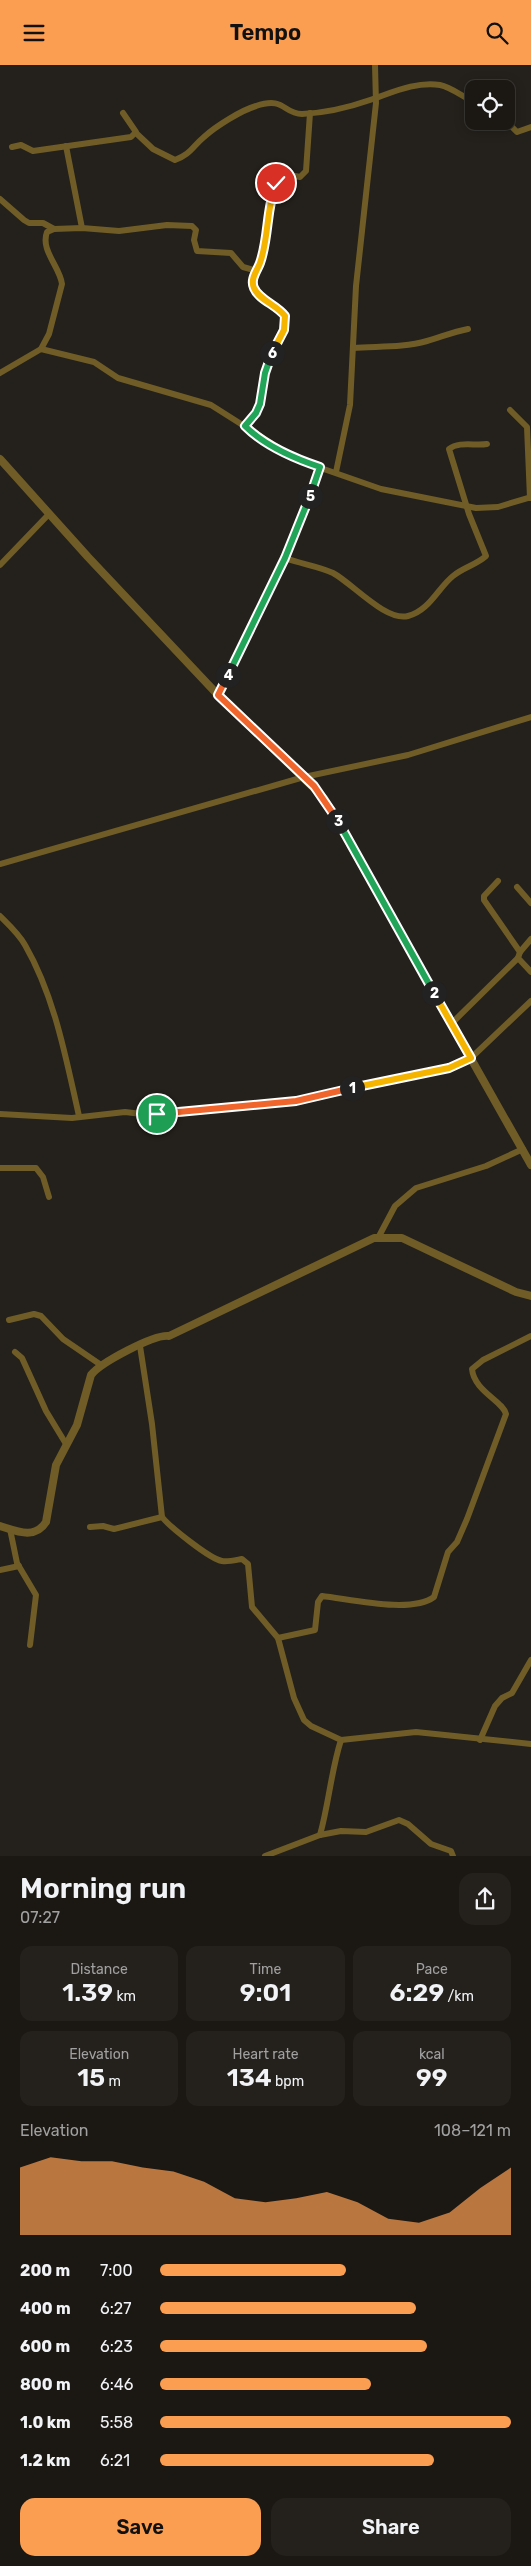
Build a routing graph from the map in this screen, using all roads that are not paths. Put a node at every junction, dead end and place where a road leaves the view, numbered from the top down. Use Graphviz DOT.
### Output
graph roads {
  1 [pos="375,65"];
  2 [pos="375,97"];
  3 [pos="465,98"];
  4 [pos="123,113"];
  5 [pos="310,113"];
  6 [pos="531,127"];
  7 [pos="515,130"];
  8 [pos="136,133"];
  9 [pos="66,146"];
  10 [pos="12,147"];
  11 [pos="0,199"];
  12 [pos="82,228"];
  13 [pos="54,229"];
  14 [pos="257,271"];
  15 [pos="468,329"];
  16 [pos="353,347"];
  17 [pos="41,349"];
  18 [pos="0,373"];
  19 [pos="510,410"];
  20 [pos="245,426"];
  21 [pos="530,440"];
  22 [pos="487,444"];
  23 [pos="0,459"];
  24 [pos="320,467"];
  25 [pos="336,472"];
  26 [pos="530,497"];
  27 [pos="467,508"];
  28 [pos="49,514"];
  29 [pos="285,558"];
  30 [pos="0,565"];
  31 [pos="218,695"];
  32 [pos="531,717"];
  33 [pos="304,777"];
  34 [pos="0,864"];
  35 [pos="498,881"];
  36 [pos="517,887"];
  37 [pos="531,903"];
  38 [pos="0,916"];
  39 [pos="531,939"];
  40 [pos="519,955"];
  41 [pos="531,972"];
  42 [pos="531,1001"];
  43 [pos="451,1024"];
  44 [pos="471,1058"];
  45 [pos="0,1114"];
  46 [pos="79,1116"];
  47 [pos="523,1149"];
  48 [pos="531,1165"];
  49 [pos="0,1168"];
  50 [pos="49,1197"];
  51 [pos="378,1238"];
  52 [pos="531,1296"];
  53 [pos="9,1319"];
  54 [pos="531,1336"];
  55 [pos="140,1346"];
  56 [pos="15,1352"];
  57 [pos="101,1365"];
  58 [pos="66,1444"];
  59 [pos="162,1517"];
  60 [pos="0,1526"];
  61 [pos="90,1527"];
  62 [pos="10,1529"];
  63 [pos="19,1566"];
  64 [pos="0,1570"];
  65 [pos="278,1638"];
  66 [pos="30,1645"];
  67 [pos="531,1660"];
  68 [pos="529,1669"];
  69 [pos="341,1739"];
  70 [pos="480,1739"];
  71 [pos="531,1744"];
  72 [pos="320,1835"];
  73 [pos="265,1856"];
  74 [pos="453,1856"];
  1 -- 2 [label="street"];
  2 -- 3 [label="street"];
  2 -- 5 [label="street"];
  2 -- 16 [label="street"];
  4 -- 8 [label="street"];
  5 -- 8 [label="street"];
  5 -- 14 [label="street"];
  6 -- 7 [label="street"];
  8 -- 9 [label="street"];
  9 -- 10 [label="street"];
  9 -- 12 [label="street"];
  11 -- 13 [label="street"];
  12 -- 13 [label="street"];
  12 -- 14 [label="street"];
  13 -- 17 [label="street"];
  14 -- 20 [label="street"];
  15 -- 16 [label="street"];
  16 -- 25 [label="street"];
  17 -- 18 [label="street"];
  17 -- 20 [label="street"];
  19 -- 21 [label="street"];
  20 -- 24 [label="street"];
  21 -- 26 [label="street"];
  22 -- 27 [label="street"];
  23 -- 28 [label="street"];
  24 -- 25 [label="street"];
  24 -- 29 [label="street"];
  25 -- 27 [label="street"];
  26 -- 27 [label="street"];
  27 -- 29 [label="street"];
  28 -- 30 [label="street"];
  28 -- 31 [label="street"];
  29 -- 31 [label="street"];
  31 -- 33 [label="street"];
  32 -- 33 [label="street"];
  33 -- 34 [label="street"];
  33 -- 43 [label="street"];
  35 -- 40 [label="street"];
  36 -- 37 [label="street"];
  38 -- 46 [label="street"];
  39 -- 40 [label="street"];
  40 -- 41 [label="street"];
  40 -- 43 [label="street"];
  42 -- 44 [label="street"];
  43 -- 44 [label="street"];
  44 -- 46 [label="street"];
  44 -- 47 [label="street"];
  45 -- 46 [label="street"];
  47 -- 48 [label="street"];
  47 -- 51 [label="street"];
  49 -- 50 [label="street"];
  51 -- 52 [label="street"];
  51 -- 55 [label="street"];
  53 -- 57 [label="street"];
  54 -- 65 [label="street"];
  55 -- 57 [label="street"];
  55 -- 59 [label="street"];
  56 -- 58 [label="street"];
  57 -- 58 [label="street"];
  58 -- 62 [label="street"];
  59 -- 61 [label="street"];
  59 -- 65 [label="street"];
  60 -- 62 [label="street"];
  62 -- 63 [label="street"];
  63 -- 64 [label="street"];
  63 -- 66 [label="street"];
  65 -- 69 [label="street"];
  67 -- 68 [label="street"];
  68 -- 70 [label="street"];
  69 -- 70 [label="street"];
  69 -- 72 [label="street"];
  70 -- 71 [label="street"];
  72 -- 73 [label="street"];
  72 -- 74 [label="street"];
}
